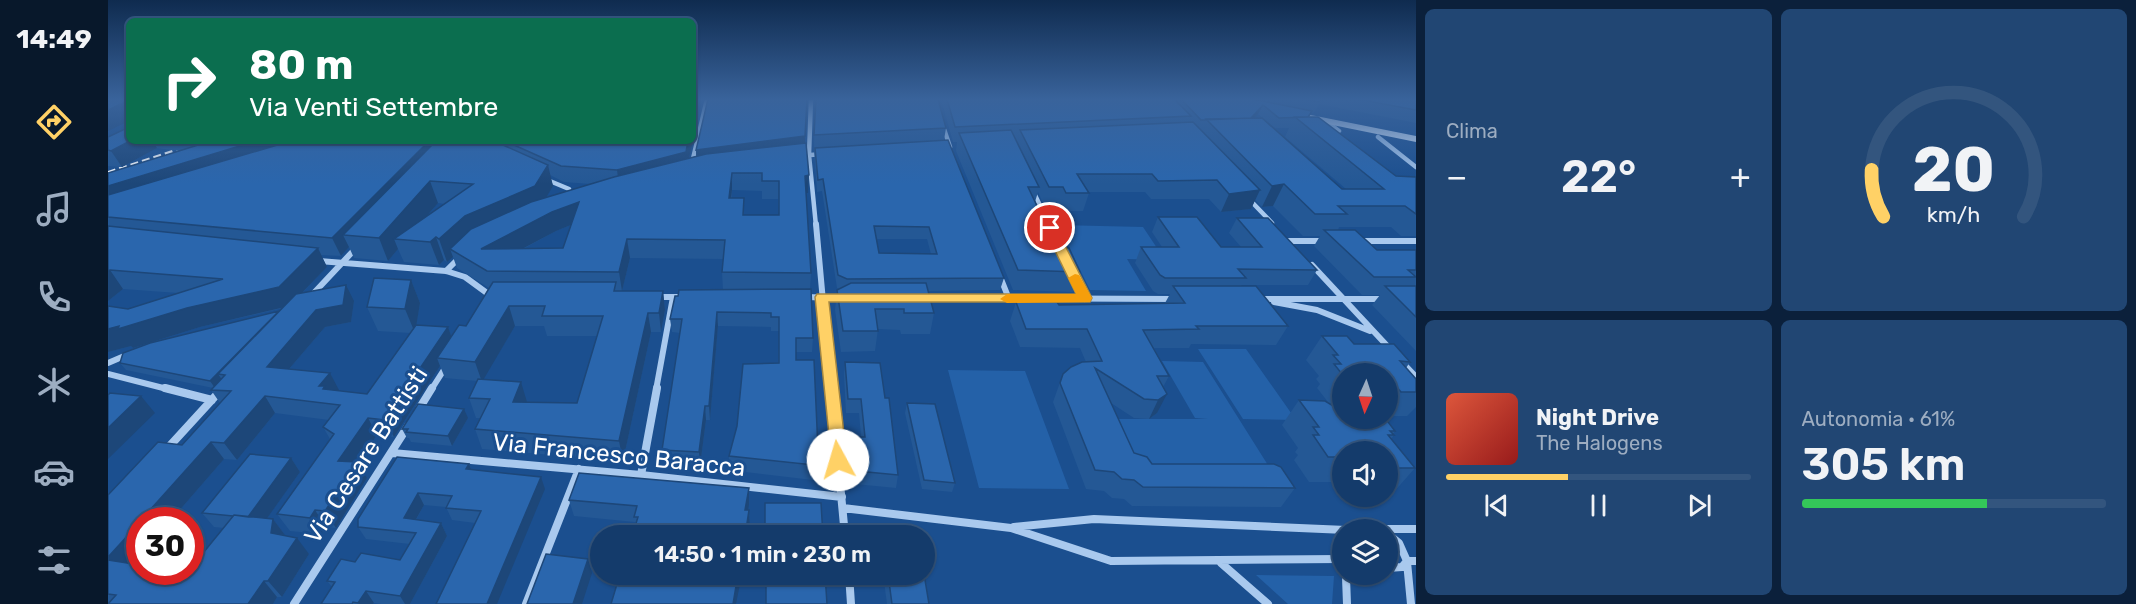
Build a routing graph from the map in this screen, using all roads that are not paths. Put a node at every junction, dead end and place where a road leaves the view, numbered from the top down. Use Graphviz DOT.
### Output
graph roads {
  1 [pos="701,127"];
  2 [pos="810,127"];
  3 [pos="944,127"];
  4 [pos="1336,127"];
  5 [pos="1356,127"];
  6 [pos="1391,127"];
  7 [pos="1416,132"];
  8 [pos="1325,133"];
  9 [pos="1378,137"];
  10 [pos="1416,139"];
  11 [pos="962,148"];
  12 [pos="939,149"];
  13 [pos="950,149"];
  14 [pos="831,154"];
  15 [pos="809,155"];
  16 [pos="953,156"];
  17 [pos="789,157"];
  18 [pos="1416,167"];
  19 [pos="698,168"];
  20 [pos="539,175"];
  21 [pos="1030,186"];
  22 [pos="569,189"];
  23 [pos="580,190"];
  24 [pos="1241,191"];
  25 [pos="564,194"];
  26 [pos="1289,241"];
  27 [pos="1333,241"];
  28 [pos="1357,241"];
  29 [pos="1416,241"];
  30 [pos="358,246"];
  31 [pos="1296,249"];
  32 [pos="466,251"];
  33 [pos="1304,257"];
  34 [pos="1066,259"];
  35 [pos="314,260"];
  36 [pos="341,263"];
  37 [pos="996,266"];
  38 [pos="1071,269"];
  39 [pos="446,271"];
  40 [pos="491,296"];
  41 [pos="502,296"];
  42 [pos="653,297"];
  43 [pos="673,297"];
  44 [pos="695,297"];
  45 [pos="795,297"];
  46 [pos="822,297"];
  47 [pos="850,298"];
  48 [pos="916,298"];
  49 [pos="1085,298"];
  50 [pos="1009,299"];
  51 [pos="1178,299"];
  52 [pos="1247,299"];
  53 [pos="1259,299"];
  54 [pos="1344,299"];
  55 [pos="1395,299"];
  56 [pos="307,300"];
  57 [pos="485,305"];
  58 [pos="1373,332"];
  59 [pos="142,350"];
  60 [pos="450,360"];
  61 [pos="108,363"];
  62 [pos="108,374"];
  63 [pos="1416,377"];
  64 [pos="227,383"];
  65 [pos="212,400"];
  66 [pos="392,453"];
  67 [pos="160,455"];
  68 [pos="579,470"];
  69 [pos="641,475"];
  70 [pos="842,497"];
  71 [pos="843,508"];
  72 [pos="844,525"];
  73 [pos="1011,528"];
  74 [pos="1332,529"];
  75 [pos="1398,529"];
  76 [pos="1416,529"];
  77 [pos="1398,542"];
  78 [pos="1332,560"];
  79 [pos="1410,561"];
  80 [pos="1221,562"];
  81 [pos="850,585"];
  82 [pos="1346,585"];
  83 [pos="294,604"];
  84 [pos="526,604"];
  85 [pos="851,604"];
  86 [pos="1268,604"];
  87 [pos="1347,604"];
  88 [pos="1411,604"];
  1 -- 19 [label="street"];
  2 -- 15 [label="street"];
  3 -- 13 [label="street"];
  4 -- 8 [label="street"];
  5 -- 10 [label="main road"];
  6 -- 7 [label="main road"];
  9 -- 18 [label="street"];
  11 -- 13 [label="street"];
  12 -- 13 [label="street"];
  13 -- 16 [label="street"];
  14 -- 15 [label="street"];
  15 -- 17 [label="street"];
  15 -- 46 [label="street"];
  20 -- 22 [label="street"];
  21 -- 34 [label="street"];
  22 -- 23 [label="street"];
  22 -- 25 [label="street"];
  24 -- 26 [label="street"];
  26 -- 27 [label="street"];
  26 -- 31 [label="street"];
  28 -- 29 [label="street"];
  30 -- 36 [label="street"];
  32 -- 39 [label="street"];
  33 -- 54 [label="street"];
  35 -- 36 [label="street"];
  36 -- 39 [label="street"];
  36 -- 56 [label="street"];
  37 -- 50 [label="street"];
  38 -- 49 [label="street"];
  39 -- 40 [label="street"];
  40 -- 41 [label="street"];
  40 -- 57 [label="street"];
  42 -- 43 [label="street"];
  43 -- 44 [label="street"];
  43 -- 69 [label="street"];
  45 -- 46 [label="street"];
  46 -- 47 [label="street"];
  46 -- 70 [label="street"];
  48 -- 50 [label="street"];
  49 -- 50 [label="street"];
  49 -- 51 [label="street"];
  52 -- 53 [label="street"];
  53 -- 54 [label="street"];
  53 -- 58 [label="street"];
  54 -- 55 [label="street"];
  54 -- 58 [label="street"];
  58 -- 63 [label="street"];
  59 -- 61 [label="street"];
  60 -- 66 [label="street, Via Cesare Battisti"];
  62 -- 65 [label="street"];
  64 -- 65 [label="street"];
  65 -- 67 [label="street"];
  66 -- 68 [label="street, Via Francesco Baracca"];
  66 -- 83 [label="street, Via Cesare Battisti"];
  68 -- 69 [label="street, Via Francesco Baracca"];
  68 -- 84 [label="street"];
  69 -- 70 [label="street, Via Francesco Baracca"];
  70 -- 71 [label="street"];
  71 -- 72 [label="street"];
  71 -- 73 [label="street"];
  73 -- 74 [label="street"];
  73 -- 80 [label="street"];
  75 -- 76 [label="street"];
  77 -- 79 [label="street"];
  78 -- 80 [label="street"];
  79 -- 88 [label="street"];
  80 -- 86 [label="street"];
  81 -- 85 [label="street"];
  82 -- 87 [label="street"];
}
